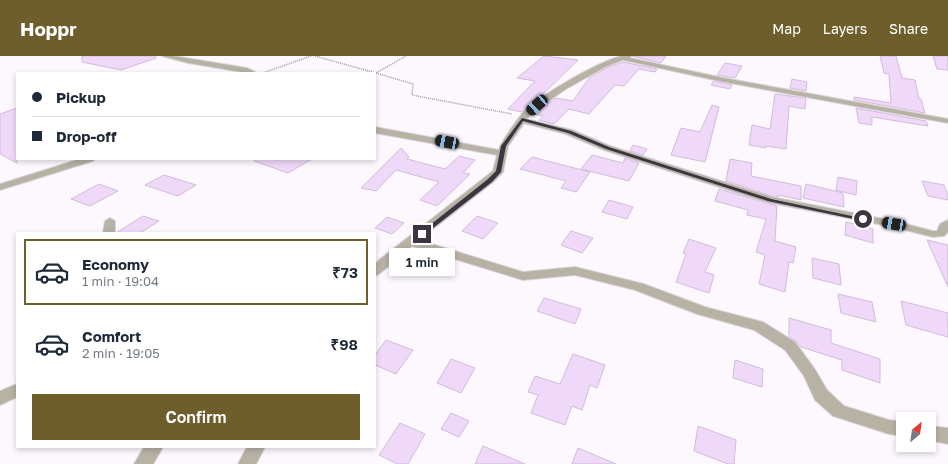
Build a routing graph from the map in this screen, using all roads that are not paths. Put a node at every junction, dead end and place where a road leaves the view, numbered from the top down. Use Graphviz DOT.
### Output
graph roads {
  1 [pos="166,56"];
  2 [pos="625,57"];
  3 [pos="252,72"];
  4 [pos="523,118"];
  5 [pos="948,121"];
  6 [pos="376,130"];
  7 [pos="502,153"];
  8 [pos="87,160"];
  9 [pos="0,187"];
  10 [pos="110,221"];
  11 [pos="948,223"];
  12 [pos="109,232"];
  13 [pos="412,242"];
  14 [pos="376,271"];
  15 [pos="16,390"];
  16 [pos="0,398"];
  17 [pos="896,428"];
  18 [pos="936,434"];
  19 [pos="948,436"];
  20 [pos="153,448"];
  21 [pos="256,448"];
  22 [pos="143,464"];
  23 [pos="248,464"];
  1 -- 3 [label="street"];
  2 -- 4 [label="street"];
  2 -- 5 [label="street"];
  4 -- 7 [label="street"];
  4 -- 11 [label="street"];
  6 -- 7 [label="street"];
  7 -- 13 [label="street"];
  8 -- 9 [label="street"];
  10 -- 12 [label="street"];
  13 -- 14 [label="street"];
  13 -- 17 [label="street"];
  15 -- 16 [label="street"];
  18 -- 19 [label="street"];
  20 -- 22 [label="street"];
  21 -- 23 [label="street"];
}
